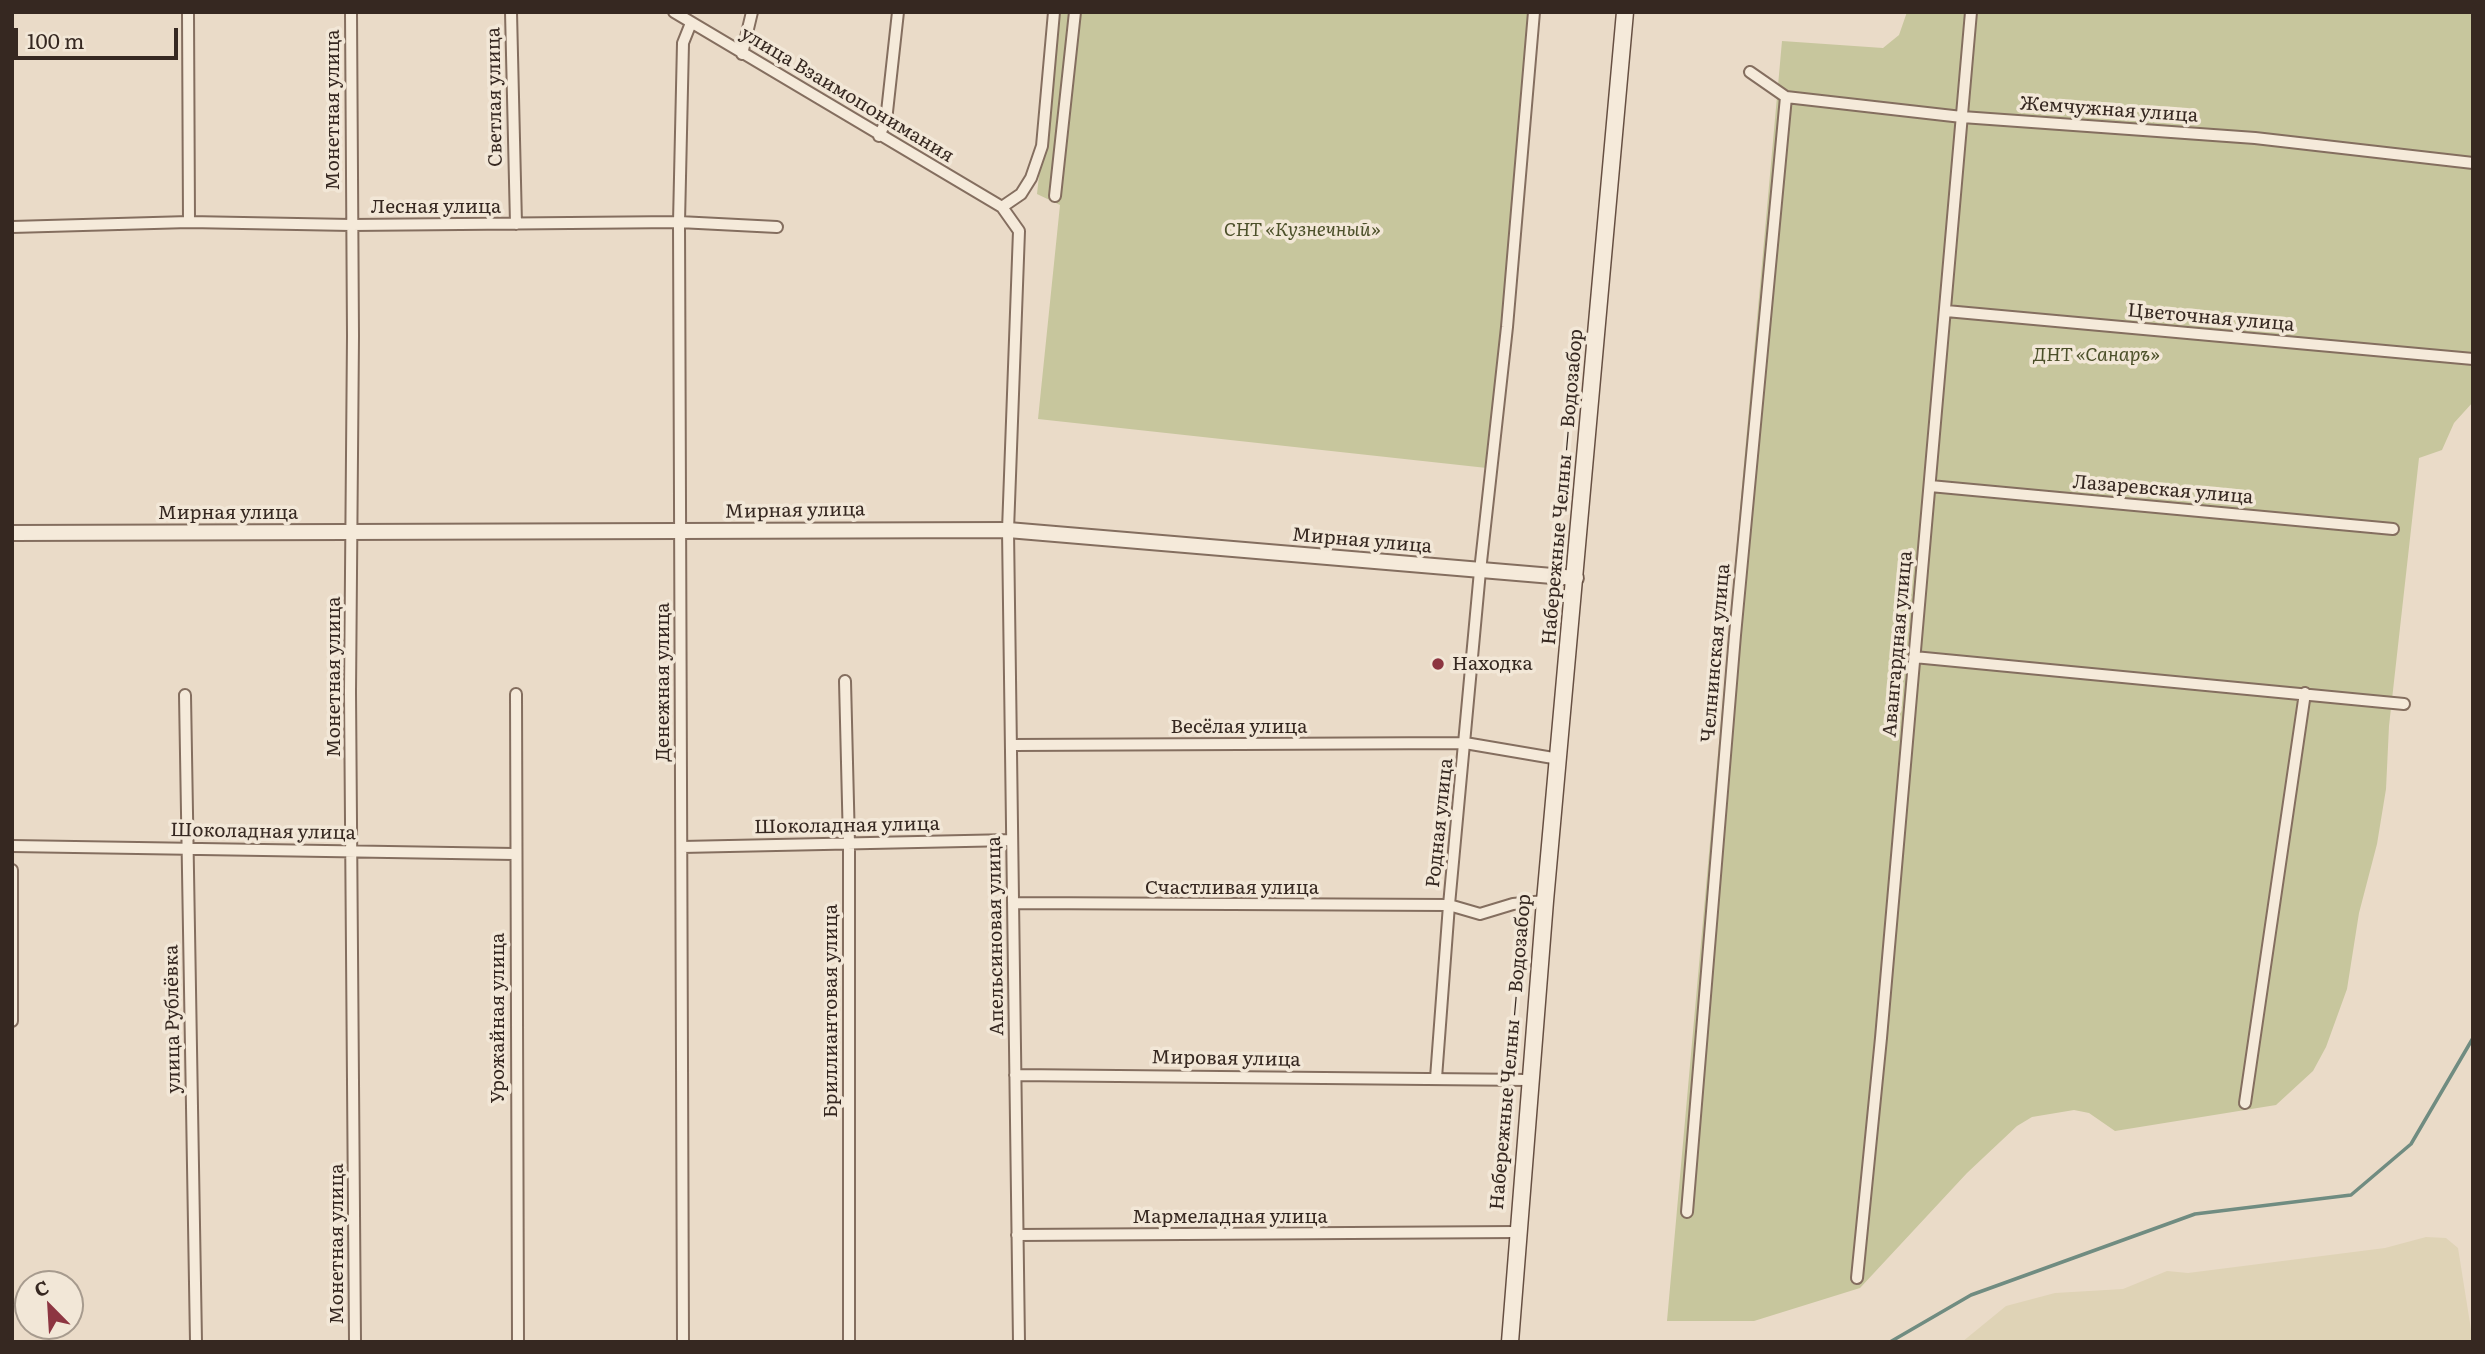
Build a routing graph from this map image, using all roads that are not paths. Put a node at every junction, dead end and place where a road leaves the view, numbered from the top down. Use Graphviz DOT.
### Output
graph roads {
  1 [pos="188,12"];
  2 [pos="351,12"];
  3 [pos="511,12"];
  4 [pos="674,12"];
  5 [pos="752,12"];
  6 [pos="898,12"];
  7 [pos="1054,12"];
  8 [pos="1075,12"];
  9 [pos="1534,12"];
  10 [pos="1625,12"];
  11 [pos="1971,12"];
  12 [pos="691,23"];
  13 [pos="742,54"];
  14 [pos="1749,72"];
  15 [pos="1786,97"];
  16 [pos="1962,117"];
  17 [pos="879,136"];
  18 [pos="2473,163"];
  19 [pos="1055,196"];
  20 [pos="1002,207"];
  21 [pos="189,222"];
  22 [pos="679,222"];
  23 [pos="516,224"];
  24 [pos="351,225"];
  25 [pos="12,227"];
  26 [pos="777,227"];
  27 [pos="1946,311"];
  28 [pos="2473,359"];
  29 [pos="1930,486"];
  30 [pos="2393,529"];
  31 [pos="1008,530"];
  32 [pos="353,532"];
  33 [pos="680,532"];
  34 [pos="12,533"];
  35 [pos="1480,571"];
  36 [pos="1576,578"];
  37 [pos="1914,657"];
  38 [pos="845,681"];
  39 [pos="2305,693"];
  40 [pos="516,694"];
  41 [pos="185,695"];
  42 [pos="2404,704"];
  43 [pos="1465,743"];
  44 [pos="1013,745"];
  45 [pos="1559,759"];
  46 [pos="1012,840"];
  47 [pos="849,844"];
  48 [pos="12,846"];
  49 [pos="681,847"];
  50 [pos="187,849"];
  51 [pos="352,850"];
  52 [pos="514,854"];
  53 [pos="12,870"];
  54 [pos="1545,901"];
  55 [pos="1015,903"];
  56 [pos="1449,905"];
  57 [pos="12,1021"];
  58 [pos="1015,1075"];
  59 [pos="1436,1079"];
  60 [pos="1530,1080"];
  61 [pos="2245,1102"];
  62 [pos="1687,1212"];
  63 [pos="1517,1232"];
  64 [pos="1017,1235"];
  65 [pos="1857,1278"];
  66 [pos="196,1342"];
  67 [pos="355,1342"];
  68 [pos="518,1342"];
  69 [pos="682,1342"];
  70 [pos="849,1342"];
  71 [pos="1019,1342"];
  72 [pos="1510,1342"];
  1 -- 21 [label="street"];
  2 -- 24 [label="street, Монетная улица"];
  3 -- 23 [label="street, Светлая улица"];
  4 -- 12 [label="street, улица Взаимопонимания"];
  5 -- 13 [label="street"];
  6 -- 17 [label="street"];
  7 -- 20 [label="street"];
  8 -- 19 [label="street"];
  9 -- 35 [label="street, Родная улица"];
  10 -- 36 [label="main road, Набережные Челны — Водозабор"];
  11 -- 16 [label="street, Авангардная улица"];
  12 -- 13 [label="street, улица Взаимопонимания"];
  12 -- 22 [label="street, Денежная улица"];
  13 -- 17 [label="street, улица Взаимопонимания"];
  14 -- 15 [label="street, Жемчужная улица"];
  15 -- 16 [label="street, Жемчужная улица"];
  15 -- 62 [label="street, Челнинская улица"];
  16 -- 18 [label="street, Жемчужная улица"];
  16 -- 27 [label="street, Авангардная улица"];
  17 -- 20 [label="street, улица Взаимопонимания"];
  20 -- 31 [label="street, Апельсиновая улица"];
  21 -- 24 [label="street, Лесная улица"];
  21 -- 25 [label="street, Лесная улица"];
  22 -- 23 [label="street, Лесная улица"];
  22 -- 26 [label="street, Лесная улица"];
  22 -- 33 [label="street, Денежная улица"];
  23 -- 24 [label="street, Лесная улица"];
  24 -- 32 [label="street, Монетная улица"];
  27 -- 28 [label="street, Цветочная улица"];
  27 -- 29 [label="street, Авангардная улица"];
  29 -- 30 [label="street, Лазаревская улица"];
  29 -- 37 [label="street, Авангардная улица"];
  31 -- 33 [label="street, Мирная улица"];
  31 -- 35 [label="street, Мирная улица"];
  31 -- 44 [label="street, Апельсиновая улица"];
  32 -- 33 [label="street, Мирная улица"];
  32 -- 34 [label="street, Мирная улица"];
  32 -- 51 [label="street, Монетная улица"];
  33 -- 49 [label="street, Денежная улица"];
  35 -- 36 [label="street, Мирная улица"];
  35 -- 43 [label="street, Родная улица"];
  36 -- 45 [label="main road, Набережные Челны — Водозабор"];
  37 -- 39 [label="street"];
  37 -- 65 [label="street, Авангардная улица"];
  38 -- 47 [label="street, Бриллиантовая улица"];
  39 -- 42 [label="street"];
  39 -- 61 [label="street"];
  40 -- 52 [label="street, Урожайная улица"];
  41 -- 50 [label="street, улица Рублёвка"];
  43 -- 44 [label="street, Весёлая улица"];
  43 -- 45 [label="street, Весёлая улица"];
  43 -- 56 [label="street, Родная улица"];
  44 -- 46 [label="street, Апельсиновая улица"];
  45 -- 54 [label="main road, Набережные Челны — Водозабор"];
  46 -- 47 [label="street, Шоколадная улица"];
  46 -- 55 [label="street, Апельсиновая улица"];
  47 -- 49 [label="street, Шоколадная улица"];
  47 -- 70 [label="street, Бриллиантовая улица"];
  48 -- 50 [label="street, Шоколадная улица"];
  49 -- 69 [label="street, Денежная улица"];
  50 -- 51 [label="street, Шоколадная улица"];
  50 -- 66 [label="street, улица Рублёвка"];
  51 -- 52 [label="street, Шоколадная улица"];
  51 -- 67 [label="street, Монетная улица"];
  52 -- 68 [label="street, Урожайная улица"];
  53 -- 57 [label="street"];
  54 -- 56 [label="street, Счастливая улица"];
  54 -- 60 [label="main road, Набережные Челны — Водозабор"];
  55 -- 56 [label="street, Счастливая улица"];
  55 -- 58 [label="street, Апельсиновая улица"];
  56 -- 59 [label="street, Родная улица"];
  58 -- 59 [label="street, Мировая улица"];
  58 -- 64 [label="street, Апельсиновая улица"];
  59 -- 60 [label="street, Мировая улица"];
  60 -- 63 [label="main road, Набережные Челны — Водозабор"];
  63 -- 64 [label="street, Мармеладная улица"];
  63 -- 72 [label="main road, Набережные Челны — Водозабор"];
  64 -- 71 [label="street, Апельсиновая улица"];
}
